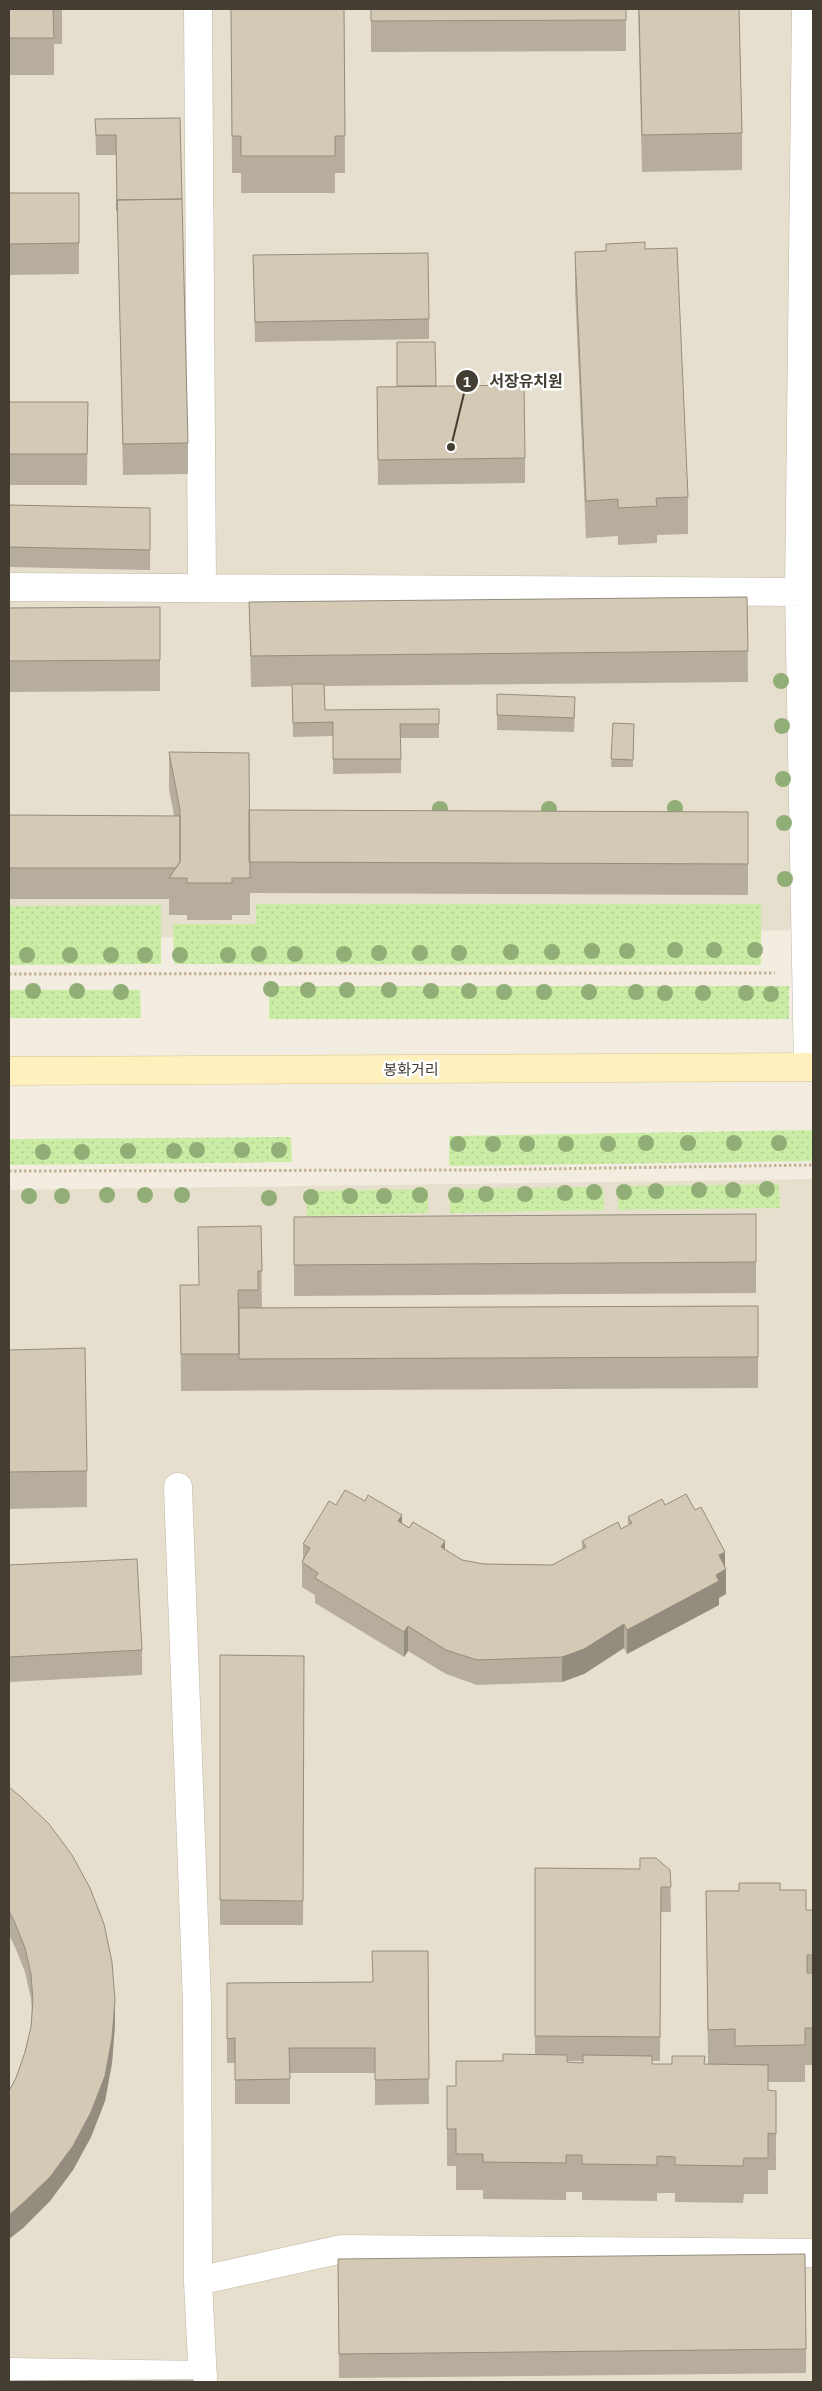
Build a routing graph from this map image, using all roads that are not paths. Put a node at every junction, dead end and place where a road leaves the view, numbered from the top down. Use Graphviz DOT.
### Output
graph roads {
  1 [pos="198,9"];
  2 [pos="806,9"];
  3 [pos="9,587"];
  4 [pos="202,588"];
  5 [pos="806,592"];
  6 [pos="811,1067"];
  7 [pos="9,1071"];
  8 [pos="178,1487"];
  9 [pos="813,2253"];
  10 [pos="198,2281"];
  11 [pos="9,2372"];
  12 [pos="203,2379"];
  1 -- 4 [label="street"];
  2 -- 5 [label="street"];
  3 -- 4 [label="street"];
  4 -- 5 [label="street"];
  5 -- 6 [label="street"];
  6 -- 7 [label="main road, 봉화거리"];
  8 -- 10 [label="street"];
  9 -- 10 [label="street"];
  10 -- 12 [label="street"];
  11 -- 12 [label="street"];
}
